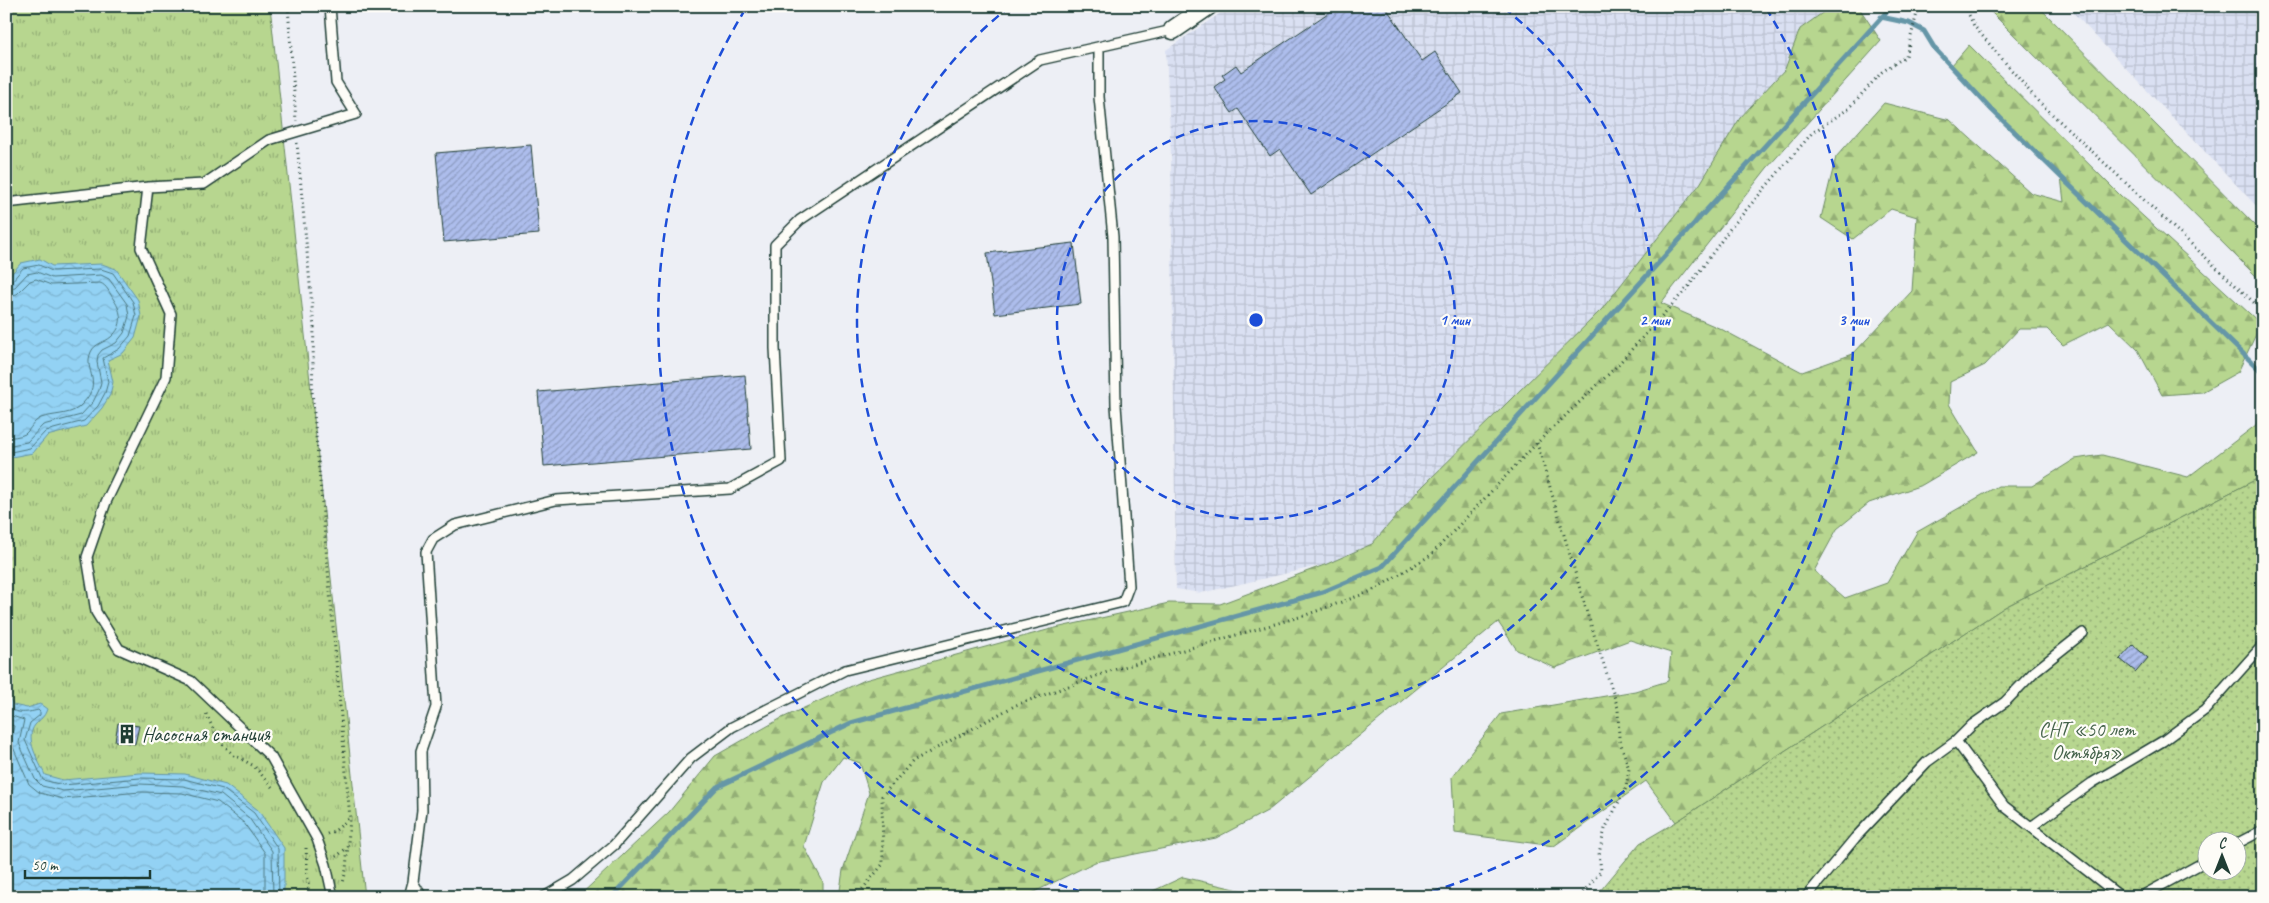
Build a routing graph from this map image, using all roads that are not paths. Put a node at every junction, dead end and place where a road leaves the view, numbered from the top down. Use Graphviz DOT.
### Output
graph roads {
  1 [pos="330,6"];
  2 [pos="1208,6"];
  3 [pos="1173,30"];
  4 [pos="1099,47"];
  5 [pos="148,187"];
  6 [pos="6,203"];
  7 [pos="2083,633"];
  8 [pos="2263,645"];
  9 [pos="1956,741"];
  10 [pos="2031,827"];
  11 [pos="2263,830"];
  12 [pos="2246,839"];
  13 [pos="2196,866"];
  14 [pos="413,882"];
  15 [pos="2117,896"];
  16 [pos="333,897"];
  17 [pos="409,897"];
  18 [pos="422,897"];
  19 [pos="544,897"];
  20 [pos="1806,897"];
  21 [pos="2140,897"];
  1 -- 5 [label="lane"];
  2 -- 3 [label="street"];
  3 -- 4 [label="lane"];
  4 -- 14 [label="lane"];
  4 -- 19 [label="lane"];
  5 -- 6 [label="lane"];
  5 -- 16 [label="lane"];
  7 -- 9 [label="lane"];
  8 -- 10 [label="lane"];
  9 -- 10 [label="lane"];
  9 -- 20 [label="lane"];
  10 -- 15 [label="lane"];
  11 -- 12 [label="lane"];
  13 -- 21 [label="lane"];
  14 -- 17 [label="lane"];
  14 -- 18 [label="lane"];
}
